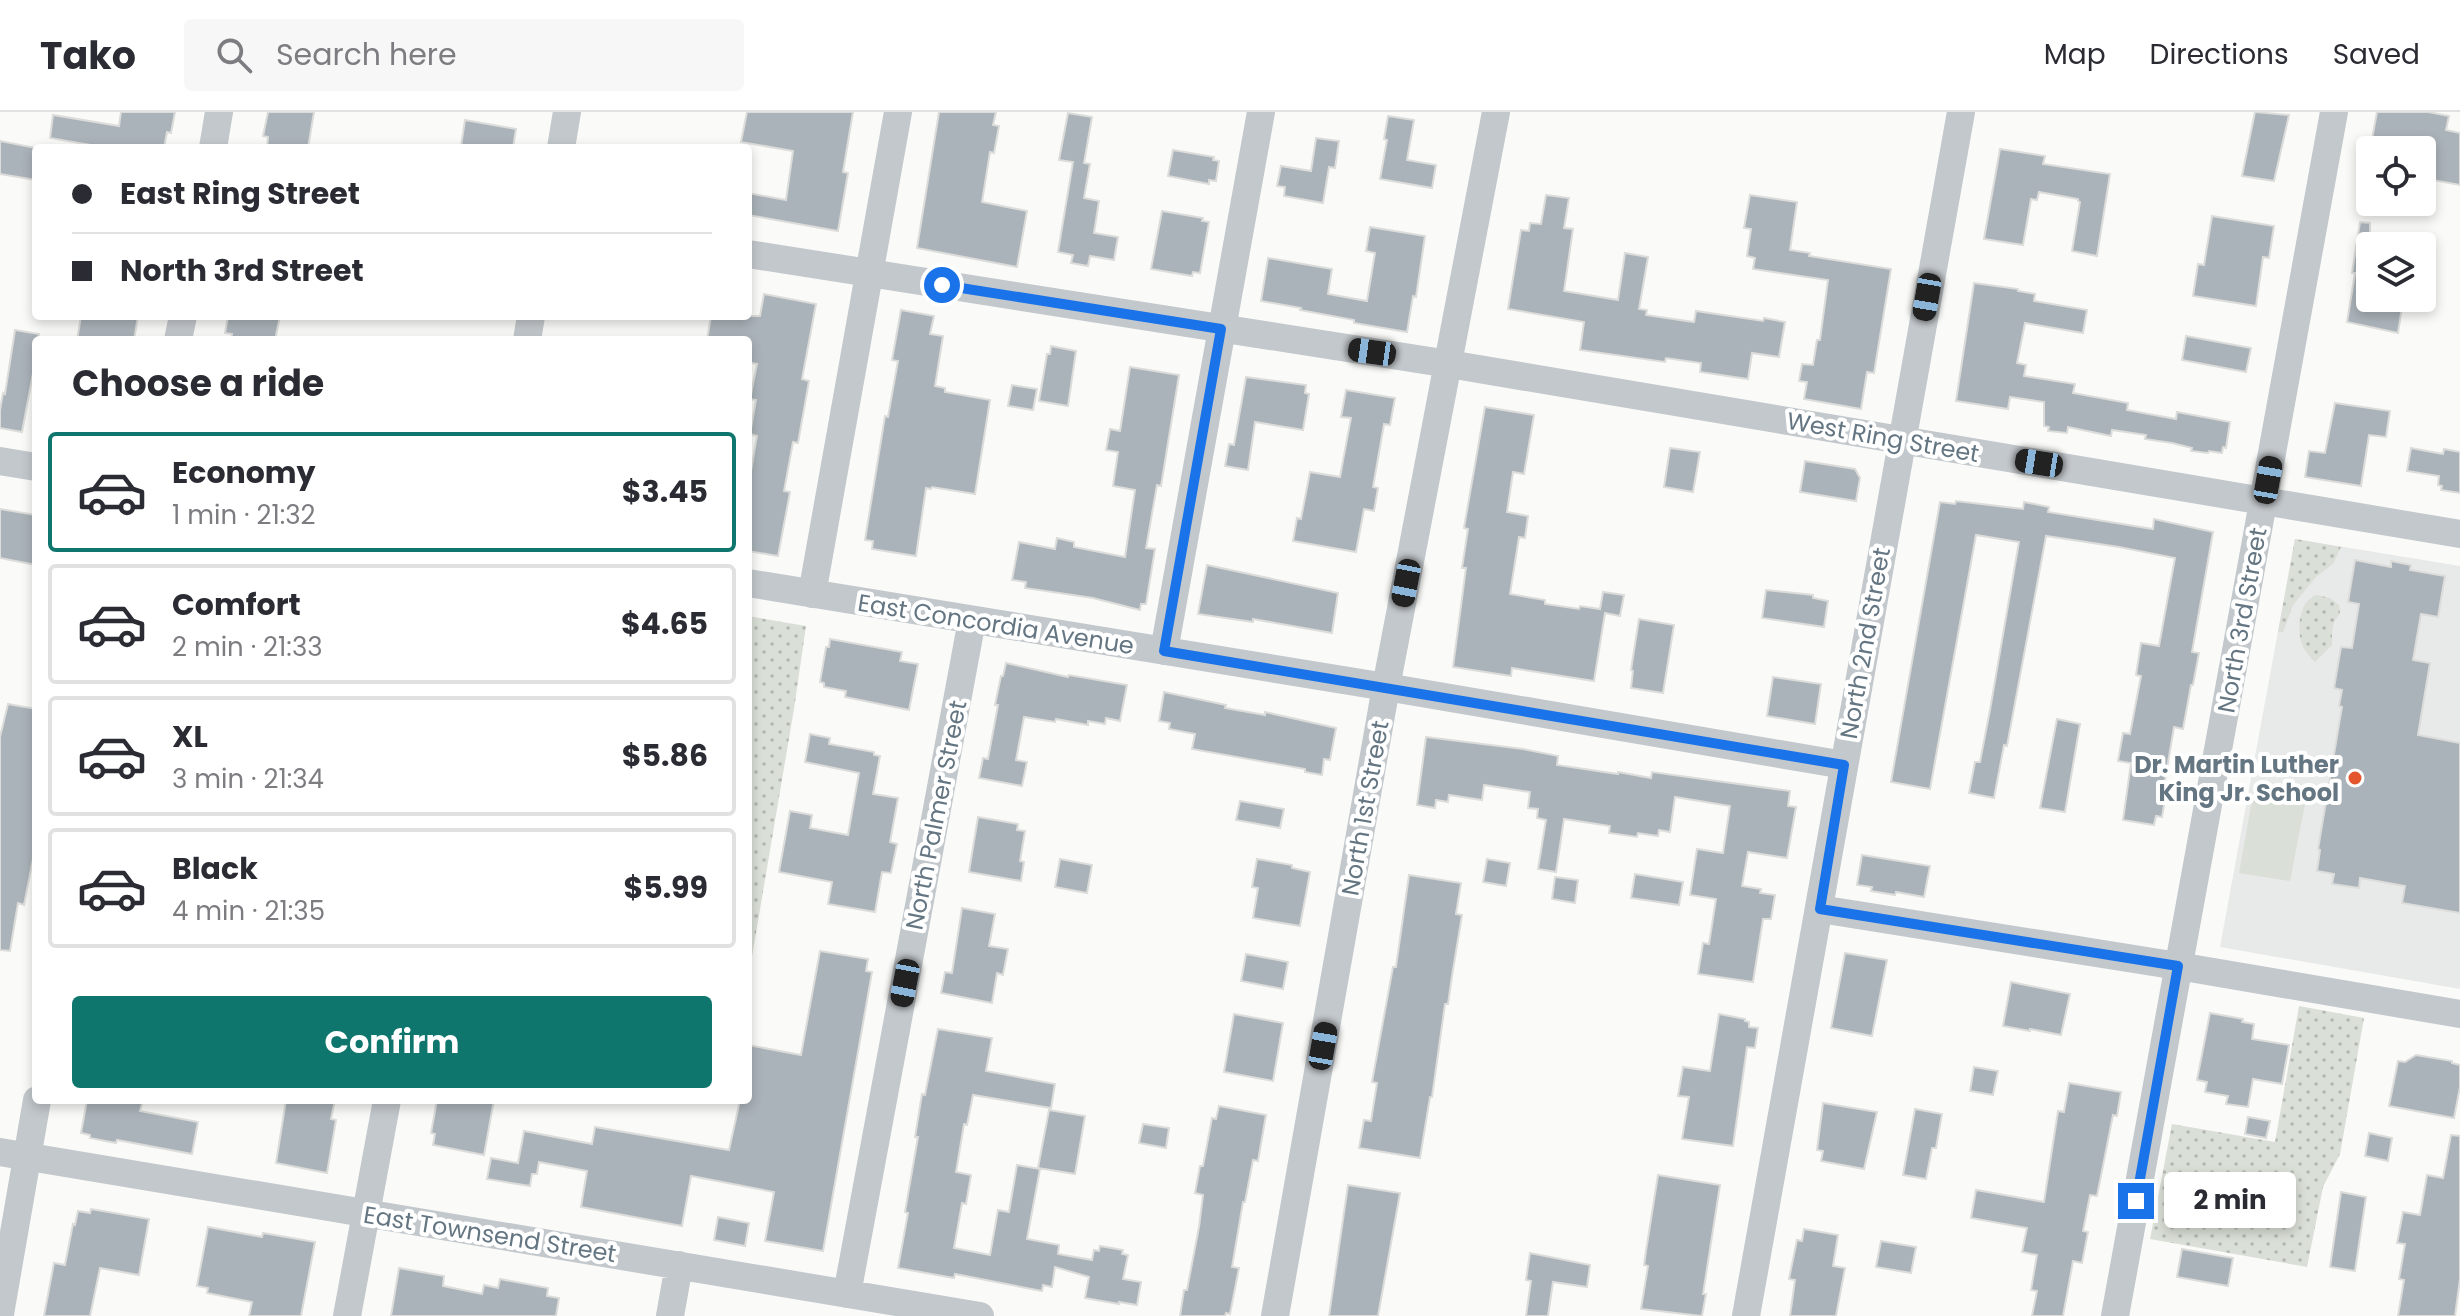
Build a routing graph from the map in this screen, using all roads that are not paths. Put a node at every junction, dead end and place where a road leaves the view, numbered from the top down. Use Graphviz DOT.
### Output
graph roads {
  1 [pos="219,112"];
  2 [pos="567,112"];
  3 [pos="898,112"];
  4 [pos="1261,112"];
  5 [pos="1496,112"];
  6 [pos="1961,112"];
  7 [pos="2334,112"];
  8 [pos="214,144"];
  9 [pos="562,144"];
  10 [pos="752,255"];
  11 [pos="870,274"];
  12 [pos="1221,329"];
  13 [pos="1449,364"];
  14 [pos="1900,441"];
  15 [pos="0,461"];
  16 [pos="32,466"];
  17 [pos="2264,502"];
  18 [pos="2460,534"];
  19 [pos="752,584"];
  20 [pos="812,594"];
  21 [pos="972,620"];
  22 [pos="1164,651"];
  23 [pos="1386,687"];
  24 [pos="1844,765"];
  25 [pos="1820,909"];
  26 [pos="2178,966"];
  27 [pos="2460,1014"];
  28 [pos="35,1104"];
  29 [pos="386,1104"];
  30 [pos="13,1154"];
  31 [pos="366,1214"];
  32 [pos="679,1265"];
  33 [pos="847,1294"];
  34 [pos="879,1308"];
  35 [pos="0,1314"];
  36 [pos="347,1316"];
  37 [pos="670,1316"];
  38 [pos="980,1316"];
  39 [pos="1275,1316"];
  40 [pos="1746,1316"];
  41 [pos="2115,1316"];
  1 -- 8 [label="street"];
  2 -- 9 [label="street"];
  3 -- 11 [label="street"];
  4 -- 12 [label="street"];
  5 -- 13 [label="street, North 1st Street"];
  6 -- 14 [label="street, North 2nd Street"];
  7 -- 17 [label="street, North 3rd Street"];
  10 -- 11 [label="street, West Ring Street"];
  11 -- 12 [label="street, West Ring Street"];
  11 -- 20 [label="street"];
  12 -- 13 [label="street, West Ring Street"];
  12 -- 22 [label="street"];
  13 -- 14 [label="street, West Ring Street"];
  13 -- 23 [label="street, North 1st Street"];
  14 -- 17 [label="street, West Ring Street"];
  14 -- 24 [label="street, North 2nd Street"];
  15 -- 16 [label="street"];
  17 -- 18 [label="street, West Ring Street"];
  17 -- 26 [label="street, North 3rd Street"];
  19 -- 20 [label="street, East Concordia Avenue"];
  20 -- 21 [label="street, East Concordia Avenue"];
  21 -- 22 [label="street, East Concordia Avenue"];
  21 -- 33 [label="street, North Palmer Street"];
  22 -- 23 [label="street, East Concordia Avenue"];
  23 -- 24 [label="street, East Concordia Avenue"];
  23 -- 39 [label="street, North 1st Street"];
  24 -- 25 [label="street, North 2nd Street"];
  25 -- 26 [label="street"];
  25 -- 40 [label="street, North 2nd Street"];
  26 -- 27 [label="street"];
  26 -- 41 [label="street, North 3rd Street"];
  28 -- 30 [label="street"];
  29 -- 31 [label="street"];
  30 -- 31 [label="street, East Townsend Street"];
  30 -- 35 [label="street"];
  31 -- 32 [label="street, East Townsend Street"];
  31 -- 36 [label="street"];
  32 -- 33 [label="street, East Townsend Street"];
  32 -- 37 [label="street"];
  33 -- 34 [label="street, East Townsend Street"];
  34 -- 38 [label="street, East Townsend Street"];
}
